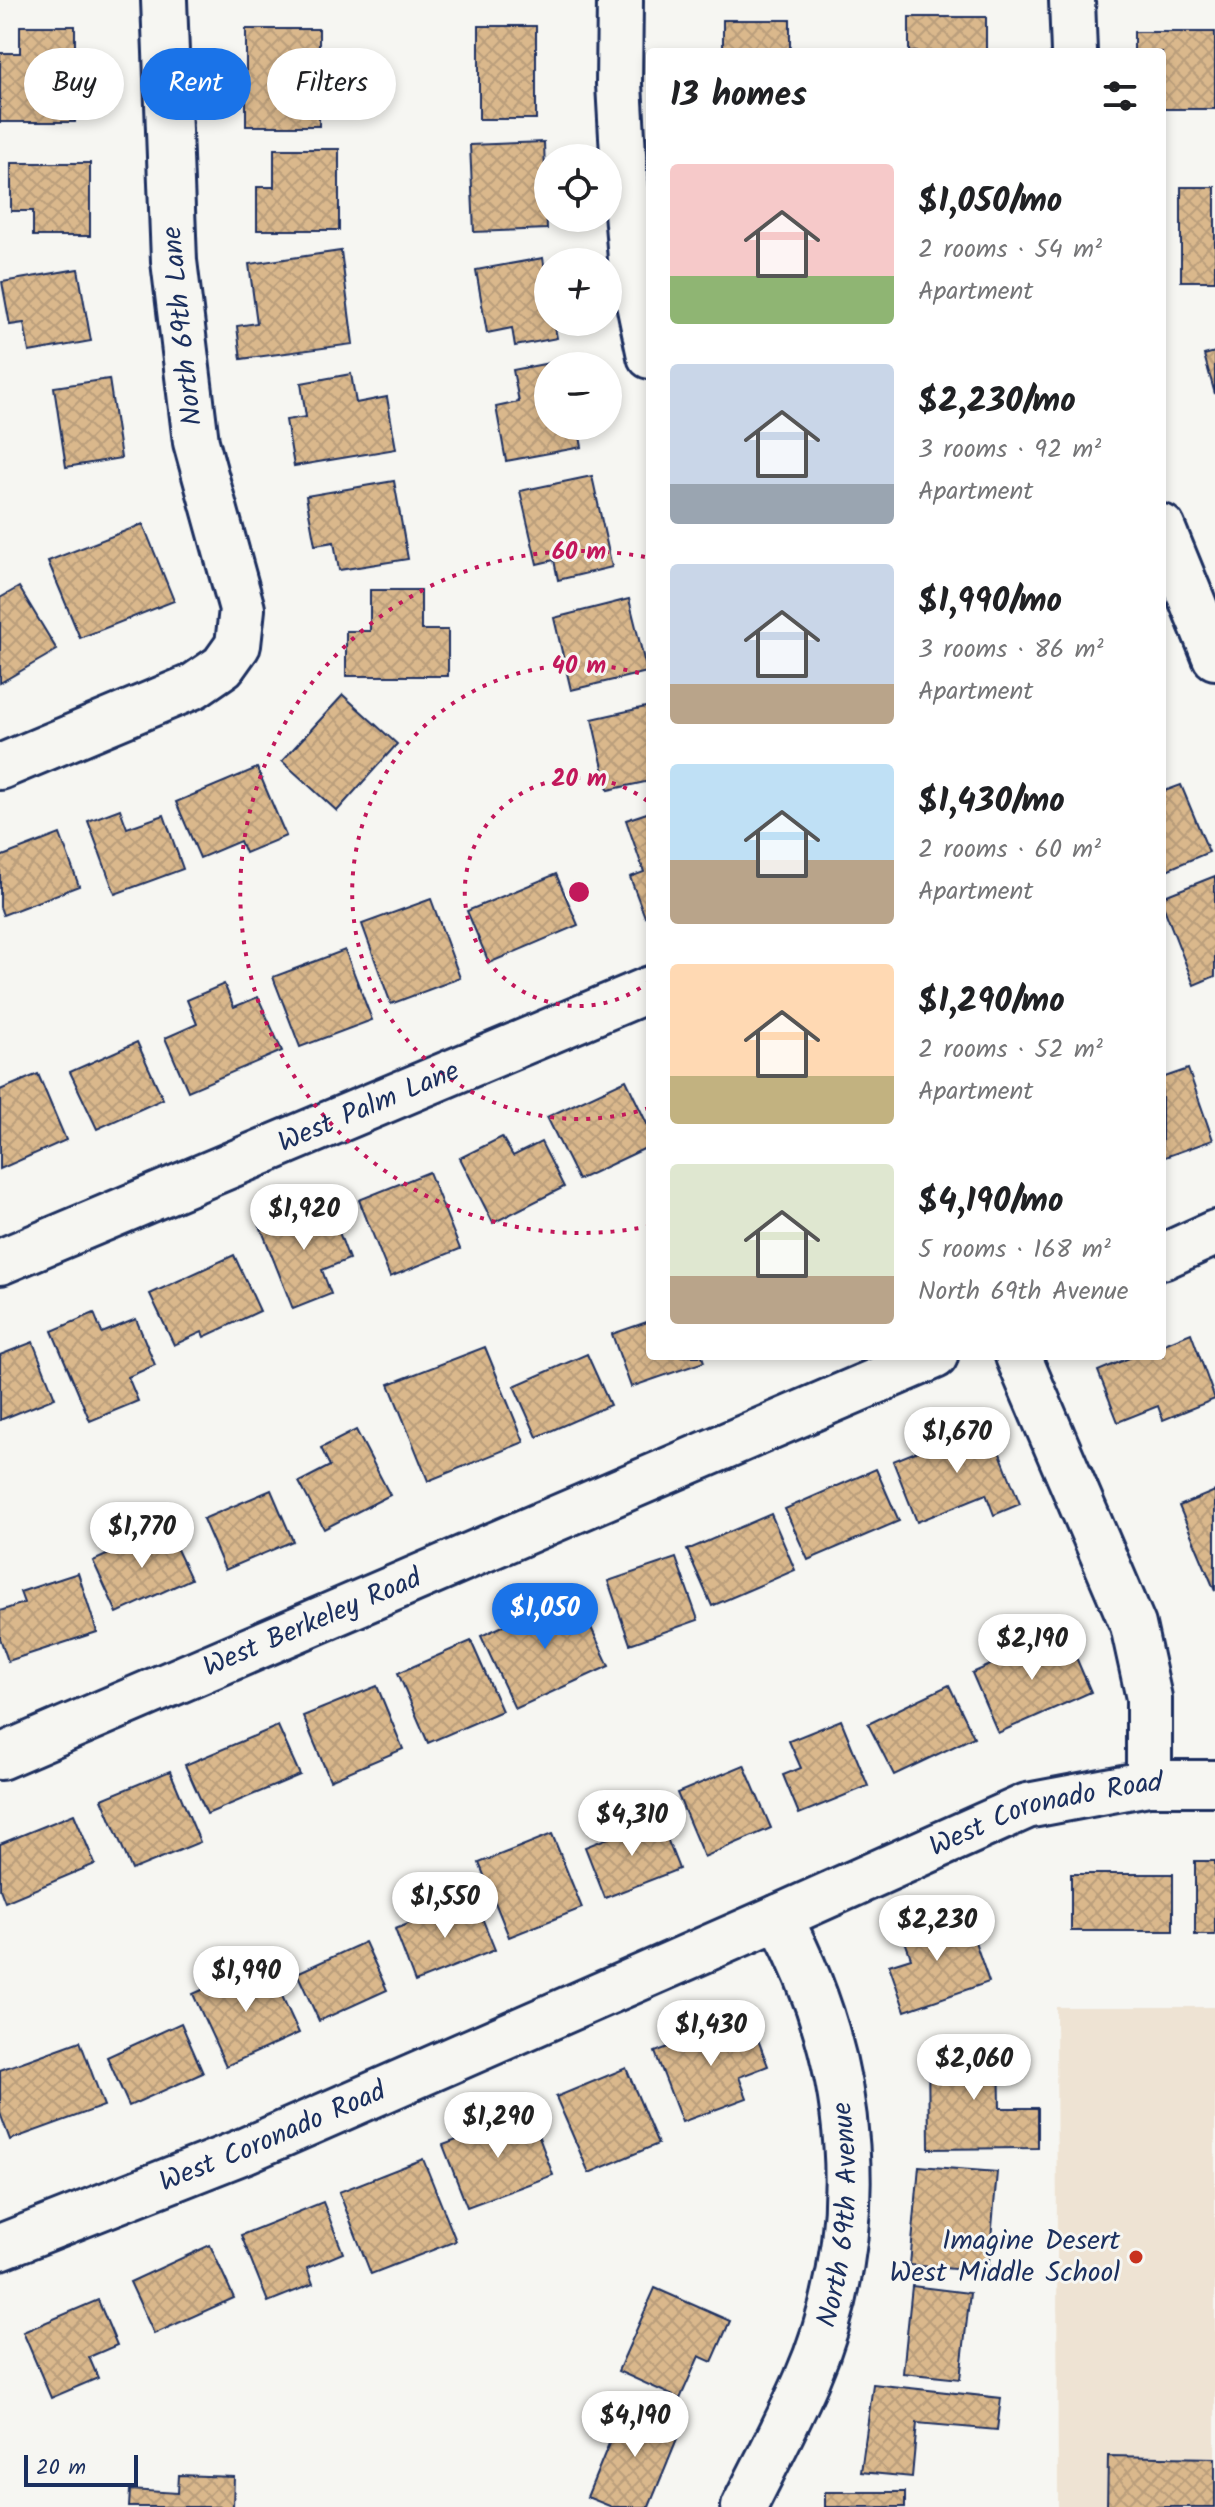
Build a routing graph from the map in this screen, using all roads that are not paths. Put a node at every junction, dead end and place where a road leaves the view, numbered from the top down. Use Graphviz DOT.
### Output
graph roads {
  1 [pos="164,0"];
  2 [pos="620,0"];
  3 [pos="1072,0"];
  4 [pos="1074,48"];
  5 [pos="646,337"];
  6 [pos="1166,537"];
  7 [pos="1215,657"];
  8 [pos="0,767"];
  9 [pos="646,991"];
  10 [pos="1215,1233"];
  11 [pos="1166,1255"];
  12 [pos="0,1262"];
  13 [pos="926,1360"];
  14 [pos="1020,1360"];
  15 [pos="0,1757"];
  16 [pos="1149,1783"];
  17 [pos="1215,1783"];
  18 [pos="779,1917"];
  19 [pos="0,2247"];
  20 [pos="744,2507"];
  1 -- 8 [label="street, North 69th Lane"];
  2 -- 5 [label="street"];
  3 -- 4 [label="street"];
  6 -- 7 [label="street"];
  9 -- 12 [label="street, West Palm Lane"];
  10 -- 11 [label="street"];
  13 -- 15 [label="street, West Berkeley Road"];
  14 -- 16 [label="street"];
  16 -- 17 [label="street, West Coronado Road"];
  16 -- 18 [label="street, West Coronado Road"];
  18 -- 19 [label="street, West Coronado Road"];
  18 -- 20 [label="street, North 69th Avenue"];
}
